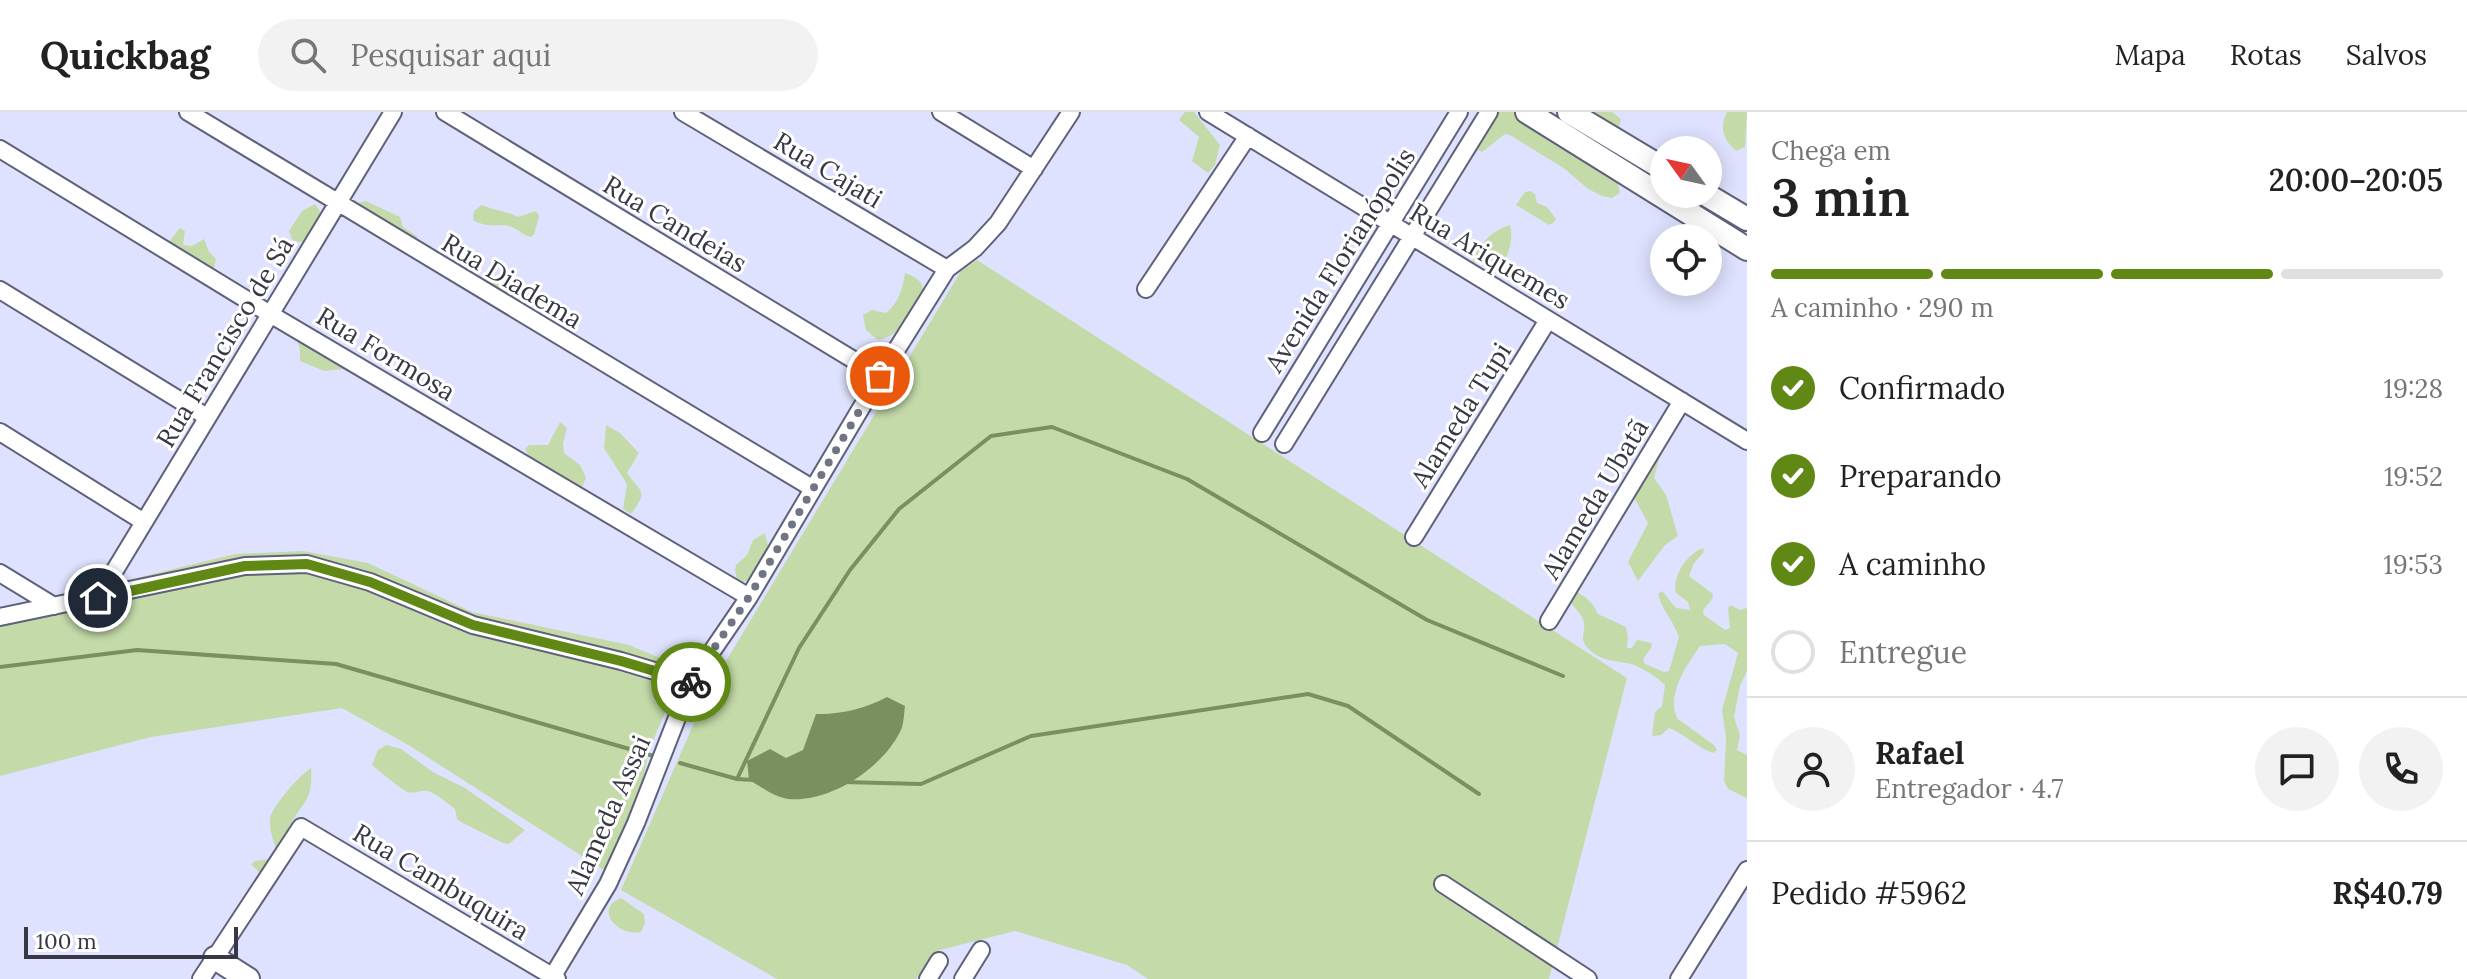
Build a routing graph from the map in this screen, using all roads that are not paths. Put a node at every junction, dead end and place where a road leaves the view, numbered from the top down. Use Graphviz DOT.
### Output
graph roads {
  1 [pos="188,112"];
  2 [pos="393,112"];
  3 [pos="445,112"];
  4 [pos="683,112"];
  5 [pos="941,112"];
  6 [pos="1071,112"];
  7 [pos="1208,112"];
  8 [pos="1459,112"];
  9 [pos="1489,112"];
  10 [pos="1527,112"];
  11 [pos="1569,112"];
  12 [pos="1248,136"];
  13 [pos="0,149"];
  14 [pos="1650,161"];
  15 [pos="1034,169"];
  16 [pos="1722,204"];
  17 [pos="338,205"];
  18 [pos="1747,219"];
  19 [pos="1392,224"];
  20 [pos="1411,236"];
  21 [pos="1747,249"];
  22 [pos="947,269"];
  23 [pos="1146,289"];
  24 [pos="0,290"];
  25 [pos="270,314"];
  26 [pos="1548,320"];
  27 [pos="880,376"];
  28 [pos="1682,401"];
  29 [pos="207,417"];
  30 [pos="0,432"];
  31 [pos="1262,433"];
  32 [pos="1747,441"];
  33 [pos="1284,444"];
  34 [pos="812,488"];
  35 [pos="144,522"];
  36 [pos="1414,537"];
  37 [pos="0,573"];
  38 [pos="749,597"];
  39 [pos="98,598"];
  40 [pos="54,606"];
  41 [pos="0,617"];
  42 [pos="1549,621"];
  43 [pos="691,682"];
  44 [pos="1747,870"];
  45 [pos="1443,884"];
  46 [pos="981,950"];
  47 [pos="215,958"];
  48 [pos="939,961"];
  49 [pos="554,978"];
  50 [pos="201,979"];
  51 [pos="248,979"];
  52 [pos="928,979"];
  53 [pos="963,979"];
  54 [pos="1588,979"];
  55 [pos="1679,979"];
  1 -- 17 [label="street, Rua Diadema"];
  2 -- 17 [label="street, Rua Francisco de Sá"];
  3 -- 27 [label="street, Rua Candeias"];
  4 -- 22 [label="street, Rua Cajati"];
  5 -- 15 [label="street"];
  6 -- 15 [label="street, Alameda Assai"];
  7 -- 12 [label="street, Rua Ariquemes"];
  8 -- 19 [label="street, Avenida Florianópolis"];
  9 -- 20 [label="street, Avenida Florianópolis"];
  10 -- 21 [label="main road"];
  11 -- 14 [label="main road"];
  12 -- 19 [label="street, Rua Ariquemes"];
  12 -- 23 [label="street"];
  13 -- 25 [label="street, Rua Formosa"];
  15 -- 22 [label="street, Alameda Assai"];
  16 -- 18 [label="main road"];
  17 -- 25 [label="street, Rua Francisco de Sá"];
  17 -- 34 [label="street, Rua Diadema"];
  19 -- 20 [label="street, Rua Ariquemes"];
  19 -- 31 [label="street, Avenida Florianópolis"];
  20 -- 26 [label="street, Rua Ariquemes"];
  20 -- 33 [label="street, Avenida Florianópolis"];
  22 -- 27 [label="street, Alameda Assai"];
  24 -- 29 [label="street"];
  25 -- 29 [label="street, Rua Francisco de Sá"];
  25 -- 38 [label="street, Rua Formosa"];
  26 -- 28 [label="street, Rua Ariquemes"];
  26 -- 36 [label="street, Alameda Tupi"];
  27 -- 34 [label="street, Alameda Assai"];
  28 -- 32 [label="street, Rua Ariquemes"];
  28 -- 42 [label="street, Alameda Ubatã"];
  29 -- 35 [label="street, Rua Francisco de Sá"];
  30 -- 35 [label="street"];
  34 -- 38 [label="street, Alameda Assai"];
  35 -- 39 [label="street, Rua Francisco de Sá"];
  37 -- 40 [label="street"];
  38 -- 43 [label="street, Alameda Assai"];
  39 -- 40 [label="street"];
  39 -- 43 [label="street"];
  40 -- 41 [label="street"];
  43 -- 49 [label="street, Alameda Assai"];
  44 -- 55 [label="street"];
  45 -- 54 [label="street"];
  46 -- 53 [label="street"];
  47 -- 49 [label="street, Rua Cambuquira"];
  47 -- 50 [label="street"];
  47 -- 51 [label="main road"];
  48 -- 52 [label="street"];
}
